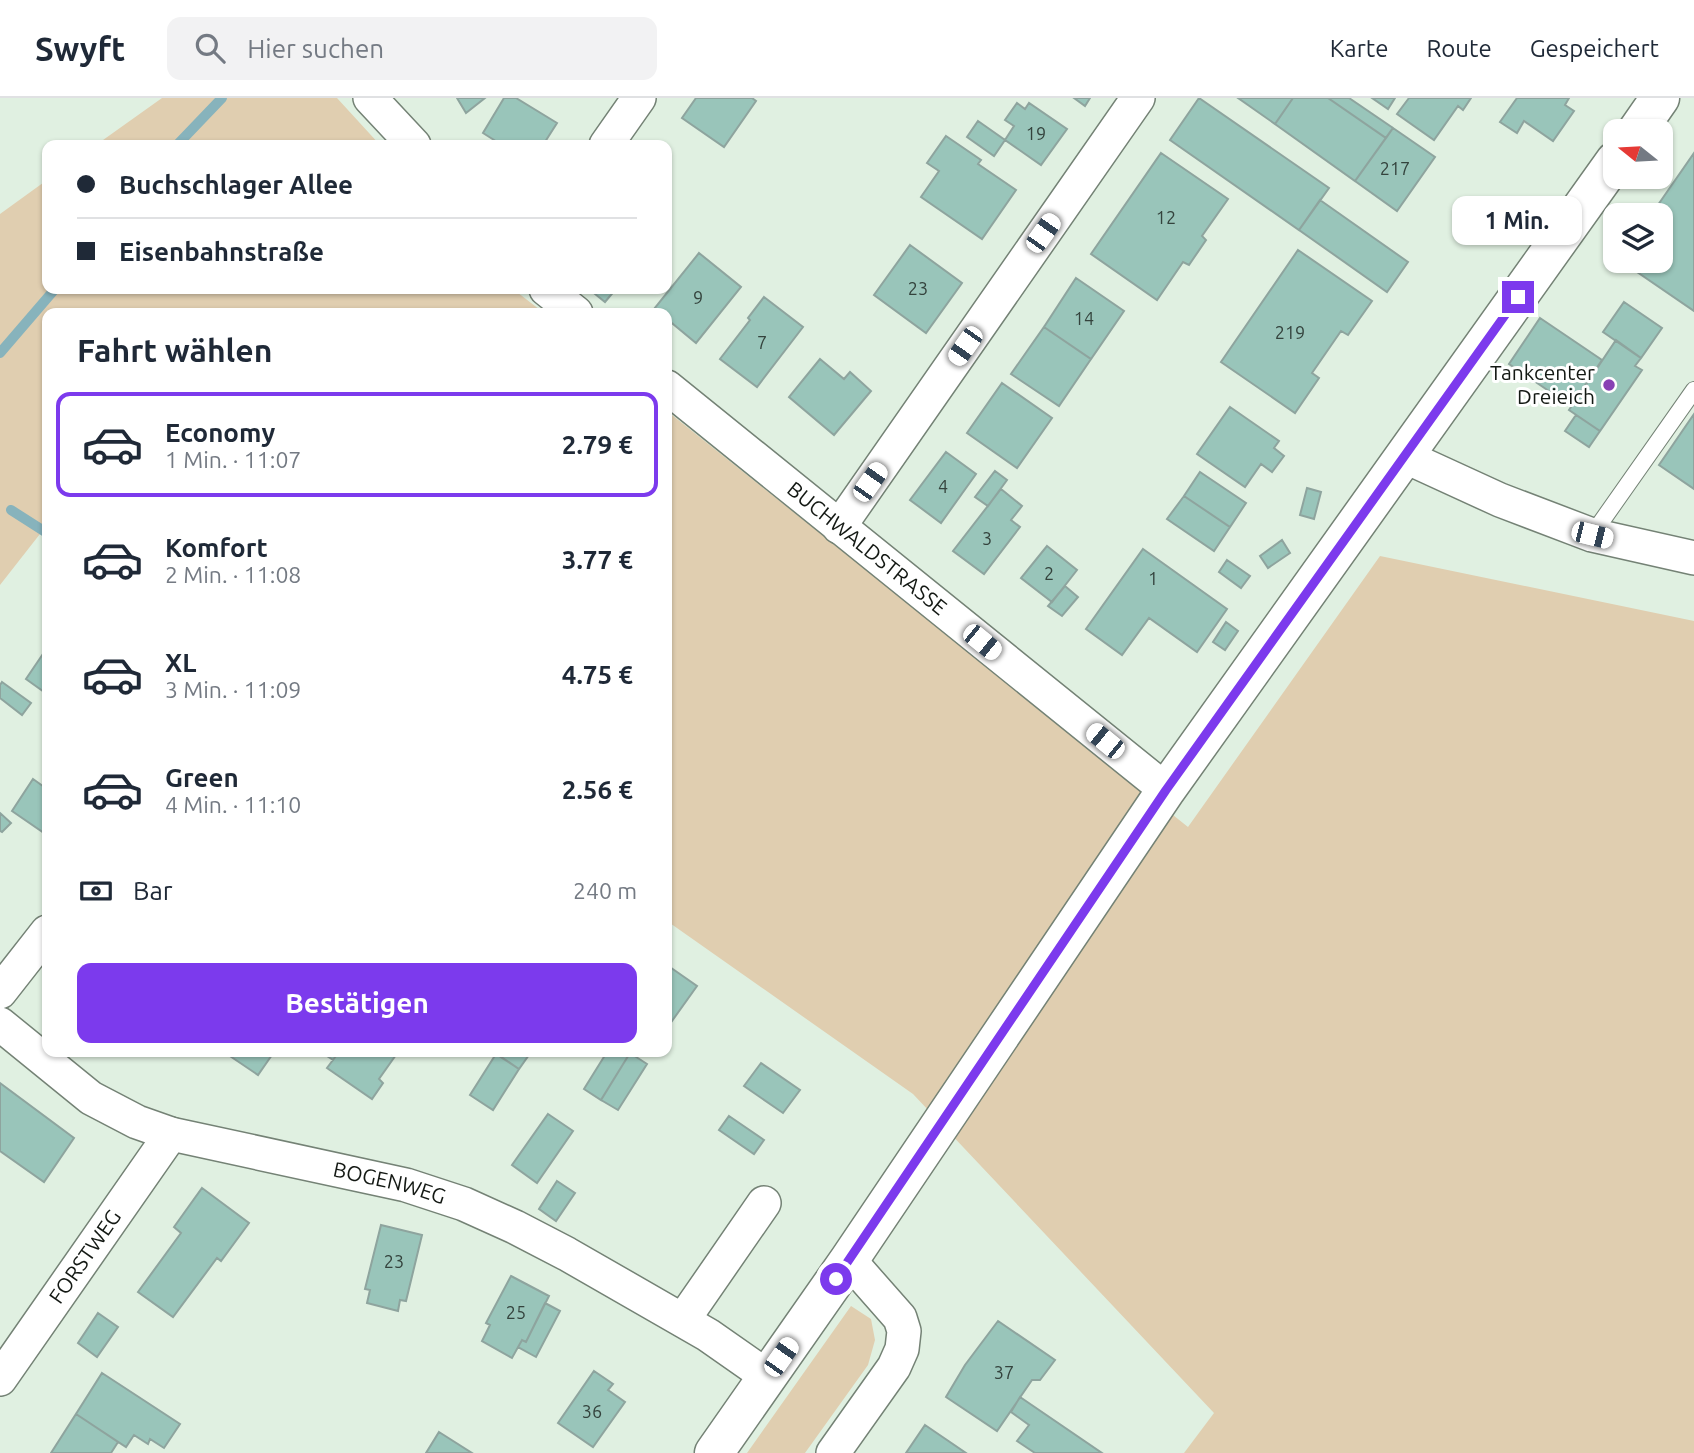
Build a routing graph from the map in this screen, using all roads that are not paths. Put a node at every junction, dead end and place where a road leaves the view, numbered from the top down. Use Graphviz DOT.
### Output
graph roads {
  1 [pos="370,98"];
  2 [pos="639,98"];
  3 [pos="1138,98"];
  4 [pos="409,140"];
  5 [pos="610,140"];
  6 [pos="1603,178"];
  7 [pos="552,294"];
  8 [pos="570,308"];
  9 [pos="1694,390"];
  10 [pos="672,391"];
  11 [pos="1404,456"];
  12 [pos="839,527"];
  13 [pos="1592,535"];
  14 [pos="1694,558"];
  15 [pos="1166,790"];
  16 [pos="42,938"];
  17 [pos="0,992"];
  18 [pos="0,1024"];
  19 [pos="171,1134"];
  20 [pos="764,1203"];
  21 [pos="849,1260"];
  22 [pos="683,1320"];
  23 [pos="768,1377"];
  24 [pos="0,1379"];
  25 [pos="714,1453"];
  26 [pos="833,1453"];
  1 -- 4 [label="street"];
  2 -- 5 [label="street"];
  3 -- 12 [label="street"];
  6 -- 11 [label="main road"];
  7 -- 8 [label="street"];
  9 -- 13 [label="lane"];
  10 -- 12 [label="street, BUCHWALDSTRASSE"];
  11 -- 13 [label="street"];
  11 -- 15 [label="main road"];
  12 -- 15 [label="street, BUCHWALDSTRASSE"];
  13 -- 14 [label="street"];
  15 -- 21 [label="main road"];
  16 -- 17 [label="street"];
  18 -- 19 [label="street, BOGENWEG"];
  19 -- 22 [label="street, BOGENWEG"];
  19 -- 24 [label="street, FORSTWEG"];
  20 -- 22 [label="street"];
  21 -- 23 [label="main road"];
  21 -- 26 [label="street"];
  22 -- 23 [label="street, BOGENWEG"];
  23 -- 25 [label="main road"];
}
